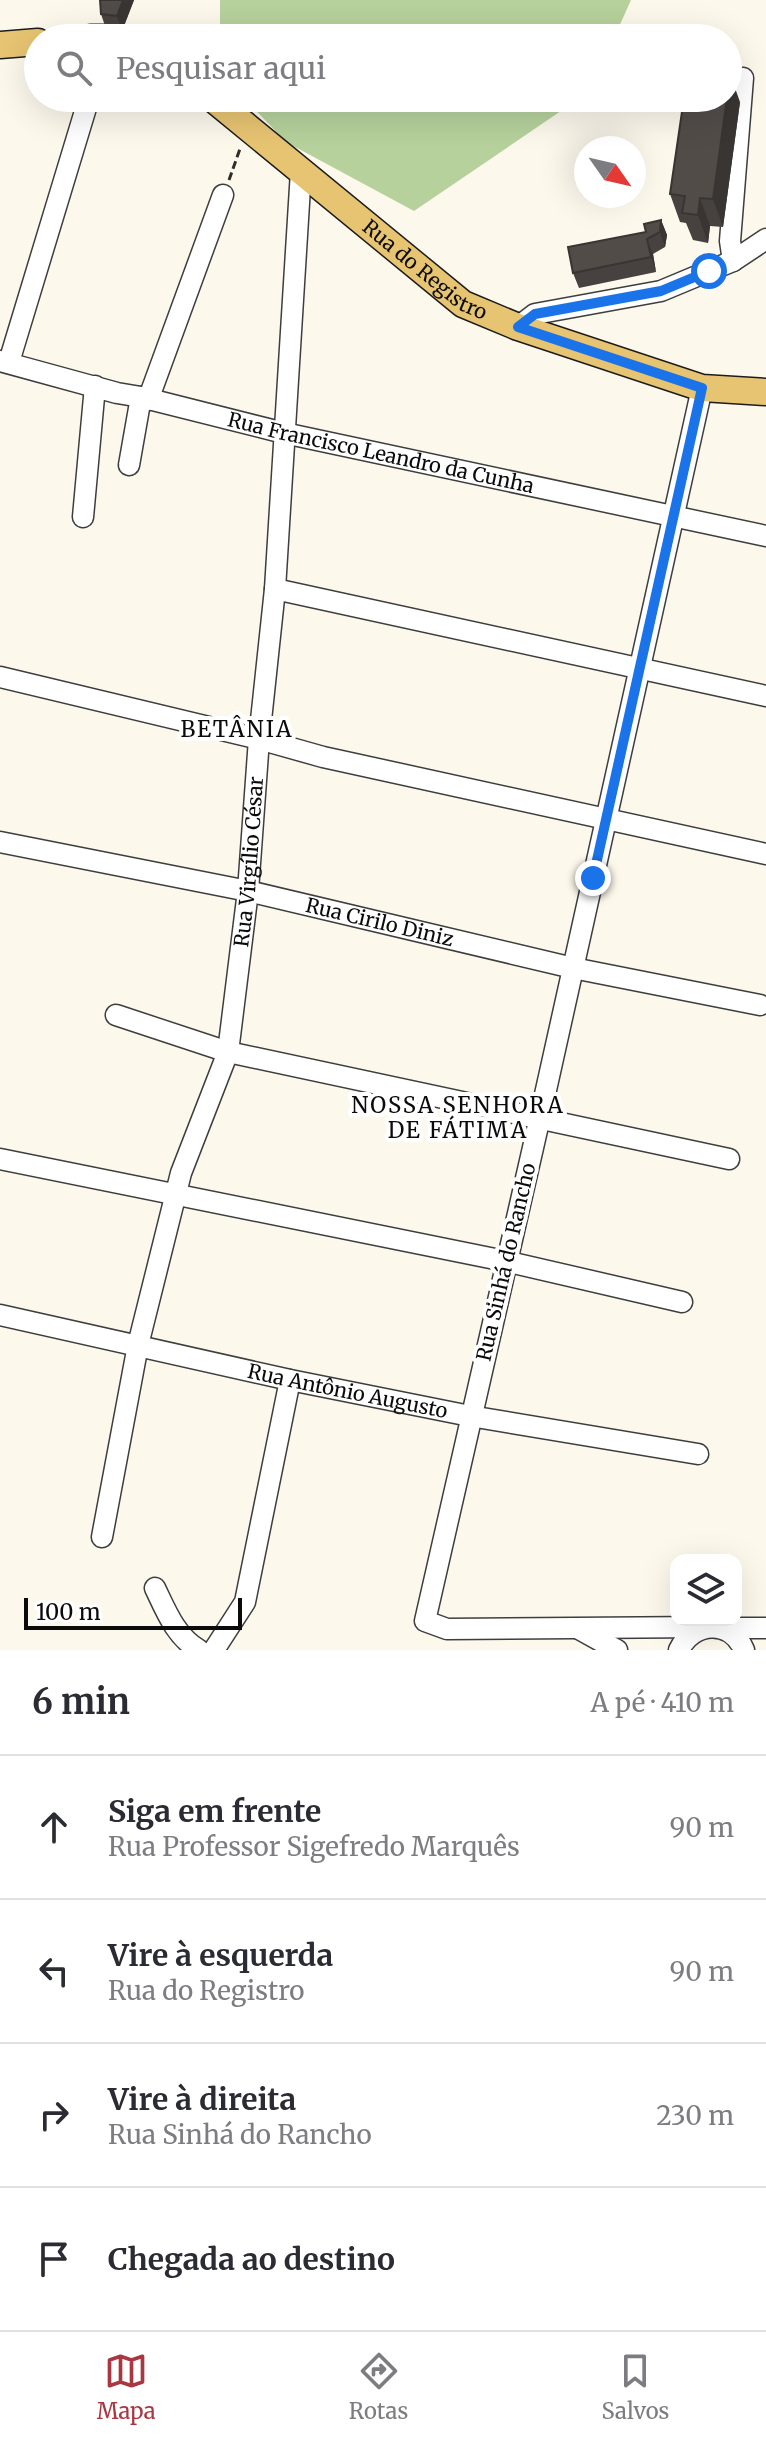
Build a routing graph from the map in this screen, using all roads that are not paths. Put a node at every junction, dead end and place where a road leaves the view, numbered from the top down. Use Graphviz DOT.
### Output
graph roads {
  1 [pos="24,43"];
  2 [pos="0,45"];
  3 [pos="743,78"];
  4 [pos="742,91"];
  5 [pos="84,112"];
  6 [pos="229,112"];
  7 [pos="740,112"];
  8 [pos="301,171"];
  9 [pos="223,195"];
  10 [pos="766,239"];
  11 [pos="733,261"];
  12 [pos="518,327"];
  13 [pos="4,361"];
  14 [pos="95,386"];
  15 [pos="702,388"];
  16 [pos="766,392"];
  17 [pos="145,398"];
  18 [pos="284,433"];
  19 [pos="129,465"];
  20 [pos="674,515"];
  21 [pos="83,517"];
  22 [pos="766,536"];
  23 [pos="275,589"];
  24 [pos="640,667"];
  25 [pos="0,677"];
  26 [pos="766,696"];
  27 [pos="259,739"];
  28 [pos="606,818"];
  29 [pos="0,842"];
  30 [pos="766,854"];
  31 [pos="248,891"];
  32 [pos="573,968"];
  33 [pos="760,1005"];
  34 [pos="116,1015"];
  35 [pos="228,1052"];
  36 [pos="540,1117"];
  37 [pos="0,1159"];
  38 [pos="729,1159"];
  39 [pos="176,1193"];
  40 [pos="505,1261"];
  41 [pos="682,1302"];
  42 [pos="0,1315"];
  43 [pos="138,1345"];
  44 [pos="290,1380"];
  45 [pos="470,1416"];
  46 [pos="698,1454"];
  47 [pos="102,1537"];
  48 [pos="155,1588"];
  49 [pos="575,1627"];
  50 [pos="713,1627"];
  51 [pos="766,1628"];
  52 [pos="199,1650"];
  53 [pos="214,1650"];
  54 [pos="617,1650"];
  55 [pos="679,1650"];
  56 [pos="744,1650"];
  1 -- 2 [label="main road"];
  3 -- 4 [label="street"];
  5 -- 13 [label="street"];
  6 -- 8 [label="main road, Rua do Registro"];
  7 -- 11 [label="street"];
  8 -- 12 [label="main road, Rua do Registro"];
  8 -- 18 [label="street, Rua Virgílio César"];
  9 -- 17 [label="street"];
  10 -- 11 [label="street"];
  11 -- 12 [label="street"];
  12 -- 15 [label="main road, Rua do Registro"];
  13 -- 14 [label="street, Rua Francisco Leandro da Cunha"];
  14 -- 17 [label="street, Rua Francisco Leandro da Cunha"];
  14 -- 21 [label="street"];
  15 -- 16 [label="main road, Rua do Registro"];
  15 -- 20 [label="street, Rua Sinhá do Rancho"];
  17 -- 18 [label="street, Rua Francisco Leandro da Cunha"];
  17 -- 19 [label="street"];
  18 -- 20 [label="street, Rua Francisco Leandro da Cunha"];
  18 -- 23 [label="street, Rua Virgílio César"];
  20 -- 22 [label="street, Rua Francisco Leandro da Cunha"];
  20 -- 24 [label="street, Rua Sinhá do Rancho"];
  23 -- 24 [label="street"];
  23 -- 27 [label="street, Rua Virgílio César"];
  24 -- 26 [label="street"];
  24 -- 28 [label="street, Rua Sinhá do Rancho"];
  25 -- 27 [label="street"];
  27 -- 28 [label="street"];
  27 -- 31 [label="street, Rua Virgílio César"];
  28 -- 30 [label="street"];
  28 -- 32 [label="street, Rua Sinhá do Rancho"];
  29 -- 31 [label="street, Rua Cirilo Diniz"];
  31 -- 32 [label="street, Rua Cirilo Diniz"];
  31 -- 35 [label="street, Rua Virgílio César"];
  32 -- 33 [label="street, Rua Cirilo Diniz"];
  32 -- 36 [label="street, Rua Sinhá do Rancho"];
  34 -- 35 [label="street"];
  35 -- 36 [label="street"];
  35 -- 39 [label="street, Rua Virgílio César"];
  36 -- 38 [label="street"];
  36 -- 40 [label="street, Rua Sinhá do Rancho"];
  37 -- 39 [label="street"];
  39 -- 40 [label="street"];
  39 -- 43 [label="street, Rua Virgílio César"];
  40 -- 41 [label="street"];
  40 -- 45 [label="street, Rua Sinhá do Rancho"];
  42 -- 43 [label="street, Rua Antônio Augusto"];
  43 -- 44 [label="street, Rua Antônio Augusto"];
  43 -- 47 [label="street, Rua Virgílio César"];
  44 -- 45 [label="street, Rua Antônio Augusto"];
  44 -- 53 [label="street"];
  45 -- 46 [label="street, Rua Antônio Augusto"];
  45 -- 49 [label="street, Rua Sinhá do Rancho"];
  48 -- 52 [label="street"];
  49 -- 50 [label="street"];
  49 -- 54 [label="street"];
  50 -- 51 [label="street"];
  50 -- 55 [label="street"];
  50 -- 56 [label="street"];
}
